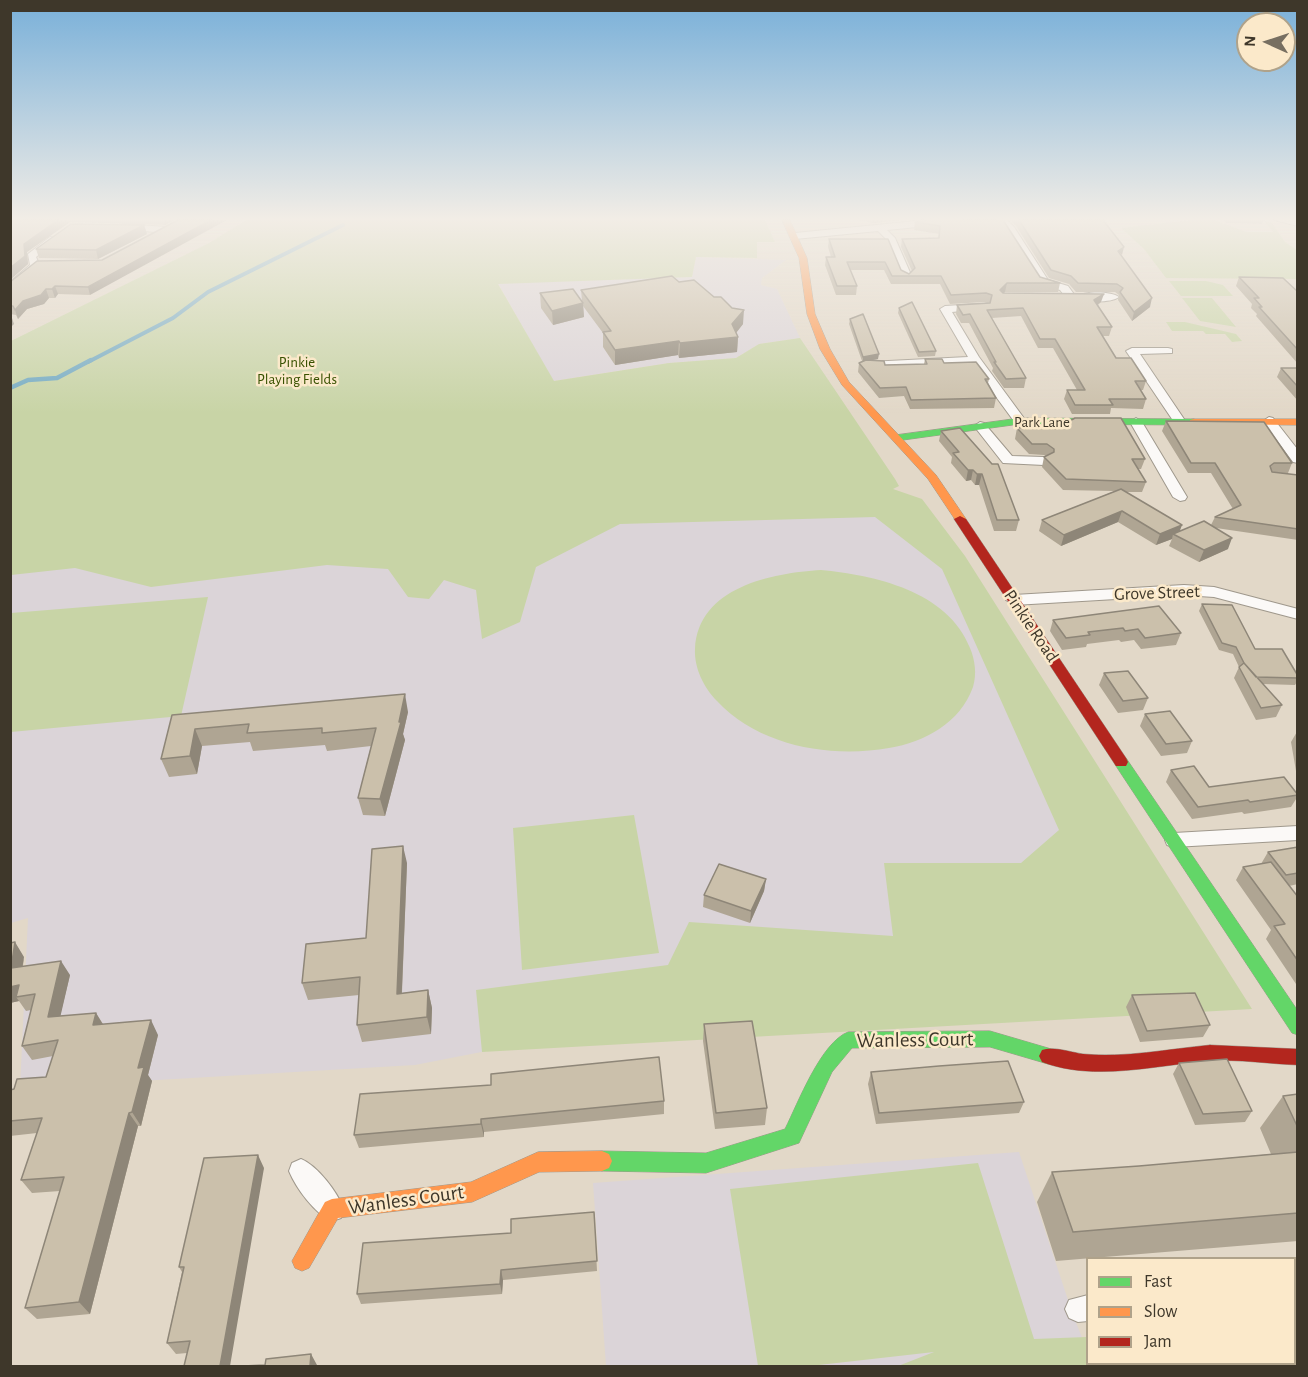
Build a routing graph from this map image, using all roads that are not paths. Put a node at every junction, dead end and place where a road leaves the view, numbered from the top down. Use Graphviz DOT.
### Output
graph roads {
  1 [pos="807,284"];
  2 [pos="1038,284"];
  3 [pos="1052,284"];
  4 [pos="1031,287"];
  5 [pos="1052,297"];
  6 [pos="1071,297"];
  7 [pos="1114,297"];
  8 [pos="984,307"];
  9 [pos="1168,351"];
  10 [pos="976,360"];
  11 [pos="868,365"];
  12 [pos="1020,421"];
  13 [pos="1269,421"];
  14 [pos="1136,422"];
  15 [pos="1180,422"];
  16 [pos="1298,422"];
  17 [pos="980,426"];
  18 [pos="896,438"];
  19 [pos="1298,459"];
  20 [pos="1044,462"];
  21 [pos="1180,497"];
  22 [pos="1014,600"];
  23 [pos="1298,615"];
  24 [pos="1298,833"];
  25 [pos="1174,840"];
  26 [pos="1298,1027"];
  27 [pos="1298,1057"];
  28 [pos="301,1171"];
  29 [pos="332,1209"];
  30 [pos="302,1261"];
  1 -- 18 [label="main road, Pinkie Road"];
  2 -- 4 [label="street"];
  3 -- 6 [label="street"];
  5 -- 6 [label="street"];
  6 -- 7 [label="street"];
  8 -- 10 [label="street"];
  9 -- 15 [label="street"];
  10 -- 11 [label="street"];
  10 -- 12 [label="street"];
  12 -- 14 [label="main road, Park Lane"];
  12 -- 17 [label="main road, Park Lane"];
  13 -- 15 [label="main road, Park Lane"];
  13 -- 16 [label="main road, Park Lane"];
  13 -- 19 [label="street"];
  14 -- 15 [label="main road, Park Lane"];
  14 -- 21 [label="street"];
  17 -- 18 [label="main road, Park Lane"];
  17 -- 20 [label="street"];
  18 -- 22 [label="main road, Pinkie Road"];
  22 -- 23 [label="street, Grove Street"];
  22 -- 25 [label="main road, Pinkie Road"];
  24 -- 25 [label="street"];
  25 -- 26 [label="main road, Pinkie Road"];
  27 -- 29 [label="main road, Wanless Court"];
  28 -- 29 [label="street"];
  29 -- 30 [label="main road, Wanless Court"];
}
